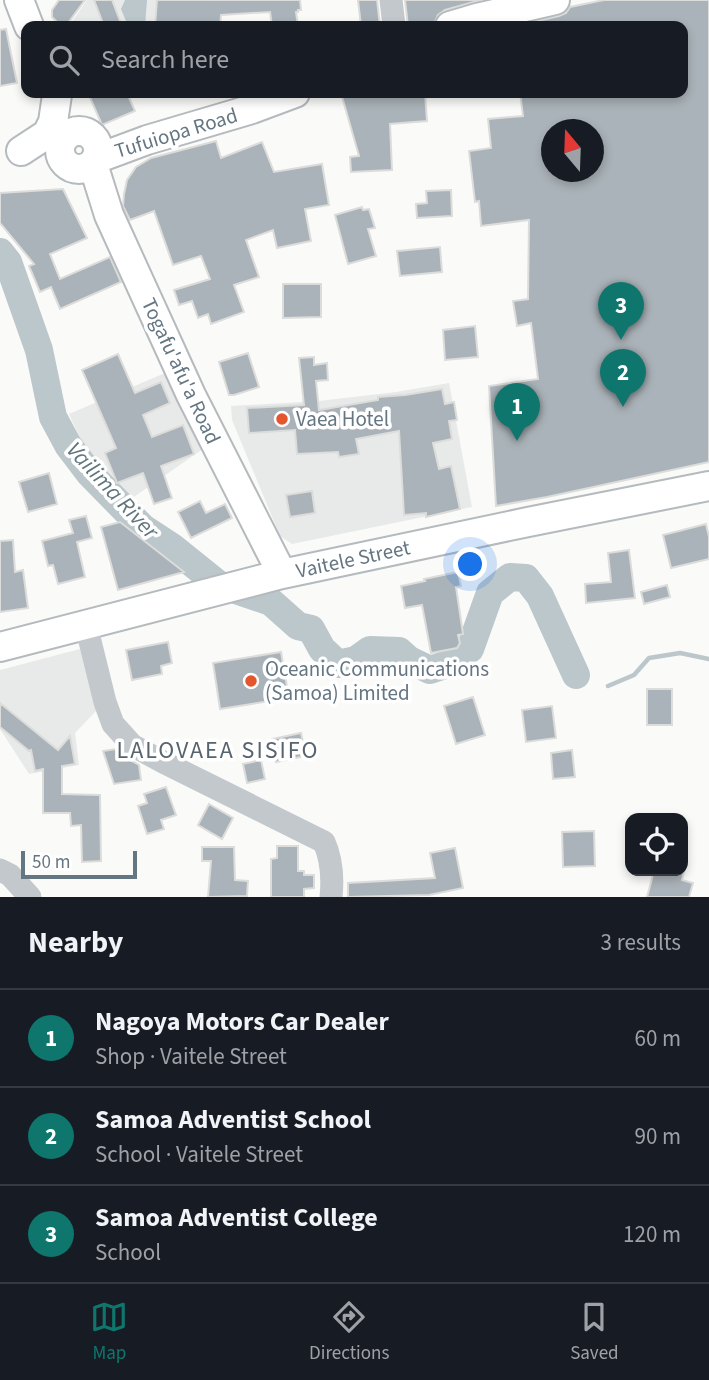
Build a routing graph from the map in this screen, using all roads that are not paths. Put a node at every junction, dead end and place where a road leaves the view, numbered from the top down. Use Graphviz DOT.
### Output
graph roads {
  1 [pos="19,0"];
  2 [pos="391,0"];
  3 [pos="555,0"];
  4 [pos="27,21"];
  5 [pos="393,21"];
  6 [pos="467,21"];
  7 [pos="56,98"];
  8 [pos="58,98"];
  9 [pos="282,98"];
  10 [pos="147,140"];
  11 [pos="10,151"];
  12 [pos="78,151"];
  13 [pos="109,215"];
  14 [pos="709,486"];
  15 [pos="277,575"];
  16 [pos="86,625"];
  17 [pos="0,647"];
  18 [pos="0,870"];
  19 [pos="30,897"];
  20 [pos="331,897"];
  1 -- 4 [label="main road"];
  2 -- 5 [label="street"];
  3 -- 6 [label="main road"];
  7 -- 11 [label="main road"];
  8 -- 12 [label="main road"];
  9 -- 10 [label="main road, Tufuiopa Road"];
  10 -- 12 [label="main road, Tufuiopa Road"];
  10 -- 13 [label="main road"];
  11 -- 12 [label="main road"];
  12 -- 13 [label="main road, Togafu'afu'a Road"];
  13 -- 15 [label="main road, Togafu'afu'a Road"];
  14 -- 15 [label="main road, Vaitele Street"];
  15 -- 16 [label="main road, Vaitele Street"];
  16 -- 17 [label="main road, Vaitele Street"];
  16 -- 20 [label="street"];
  18 -- 19 [label="street"];
}
